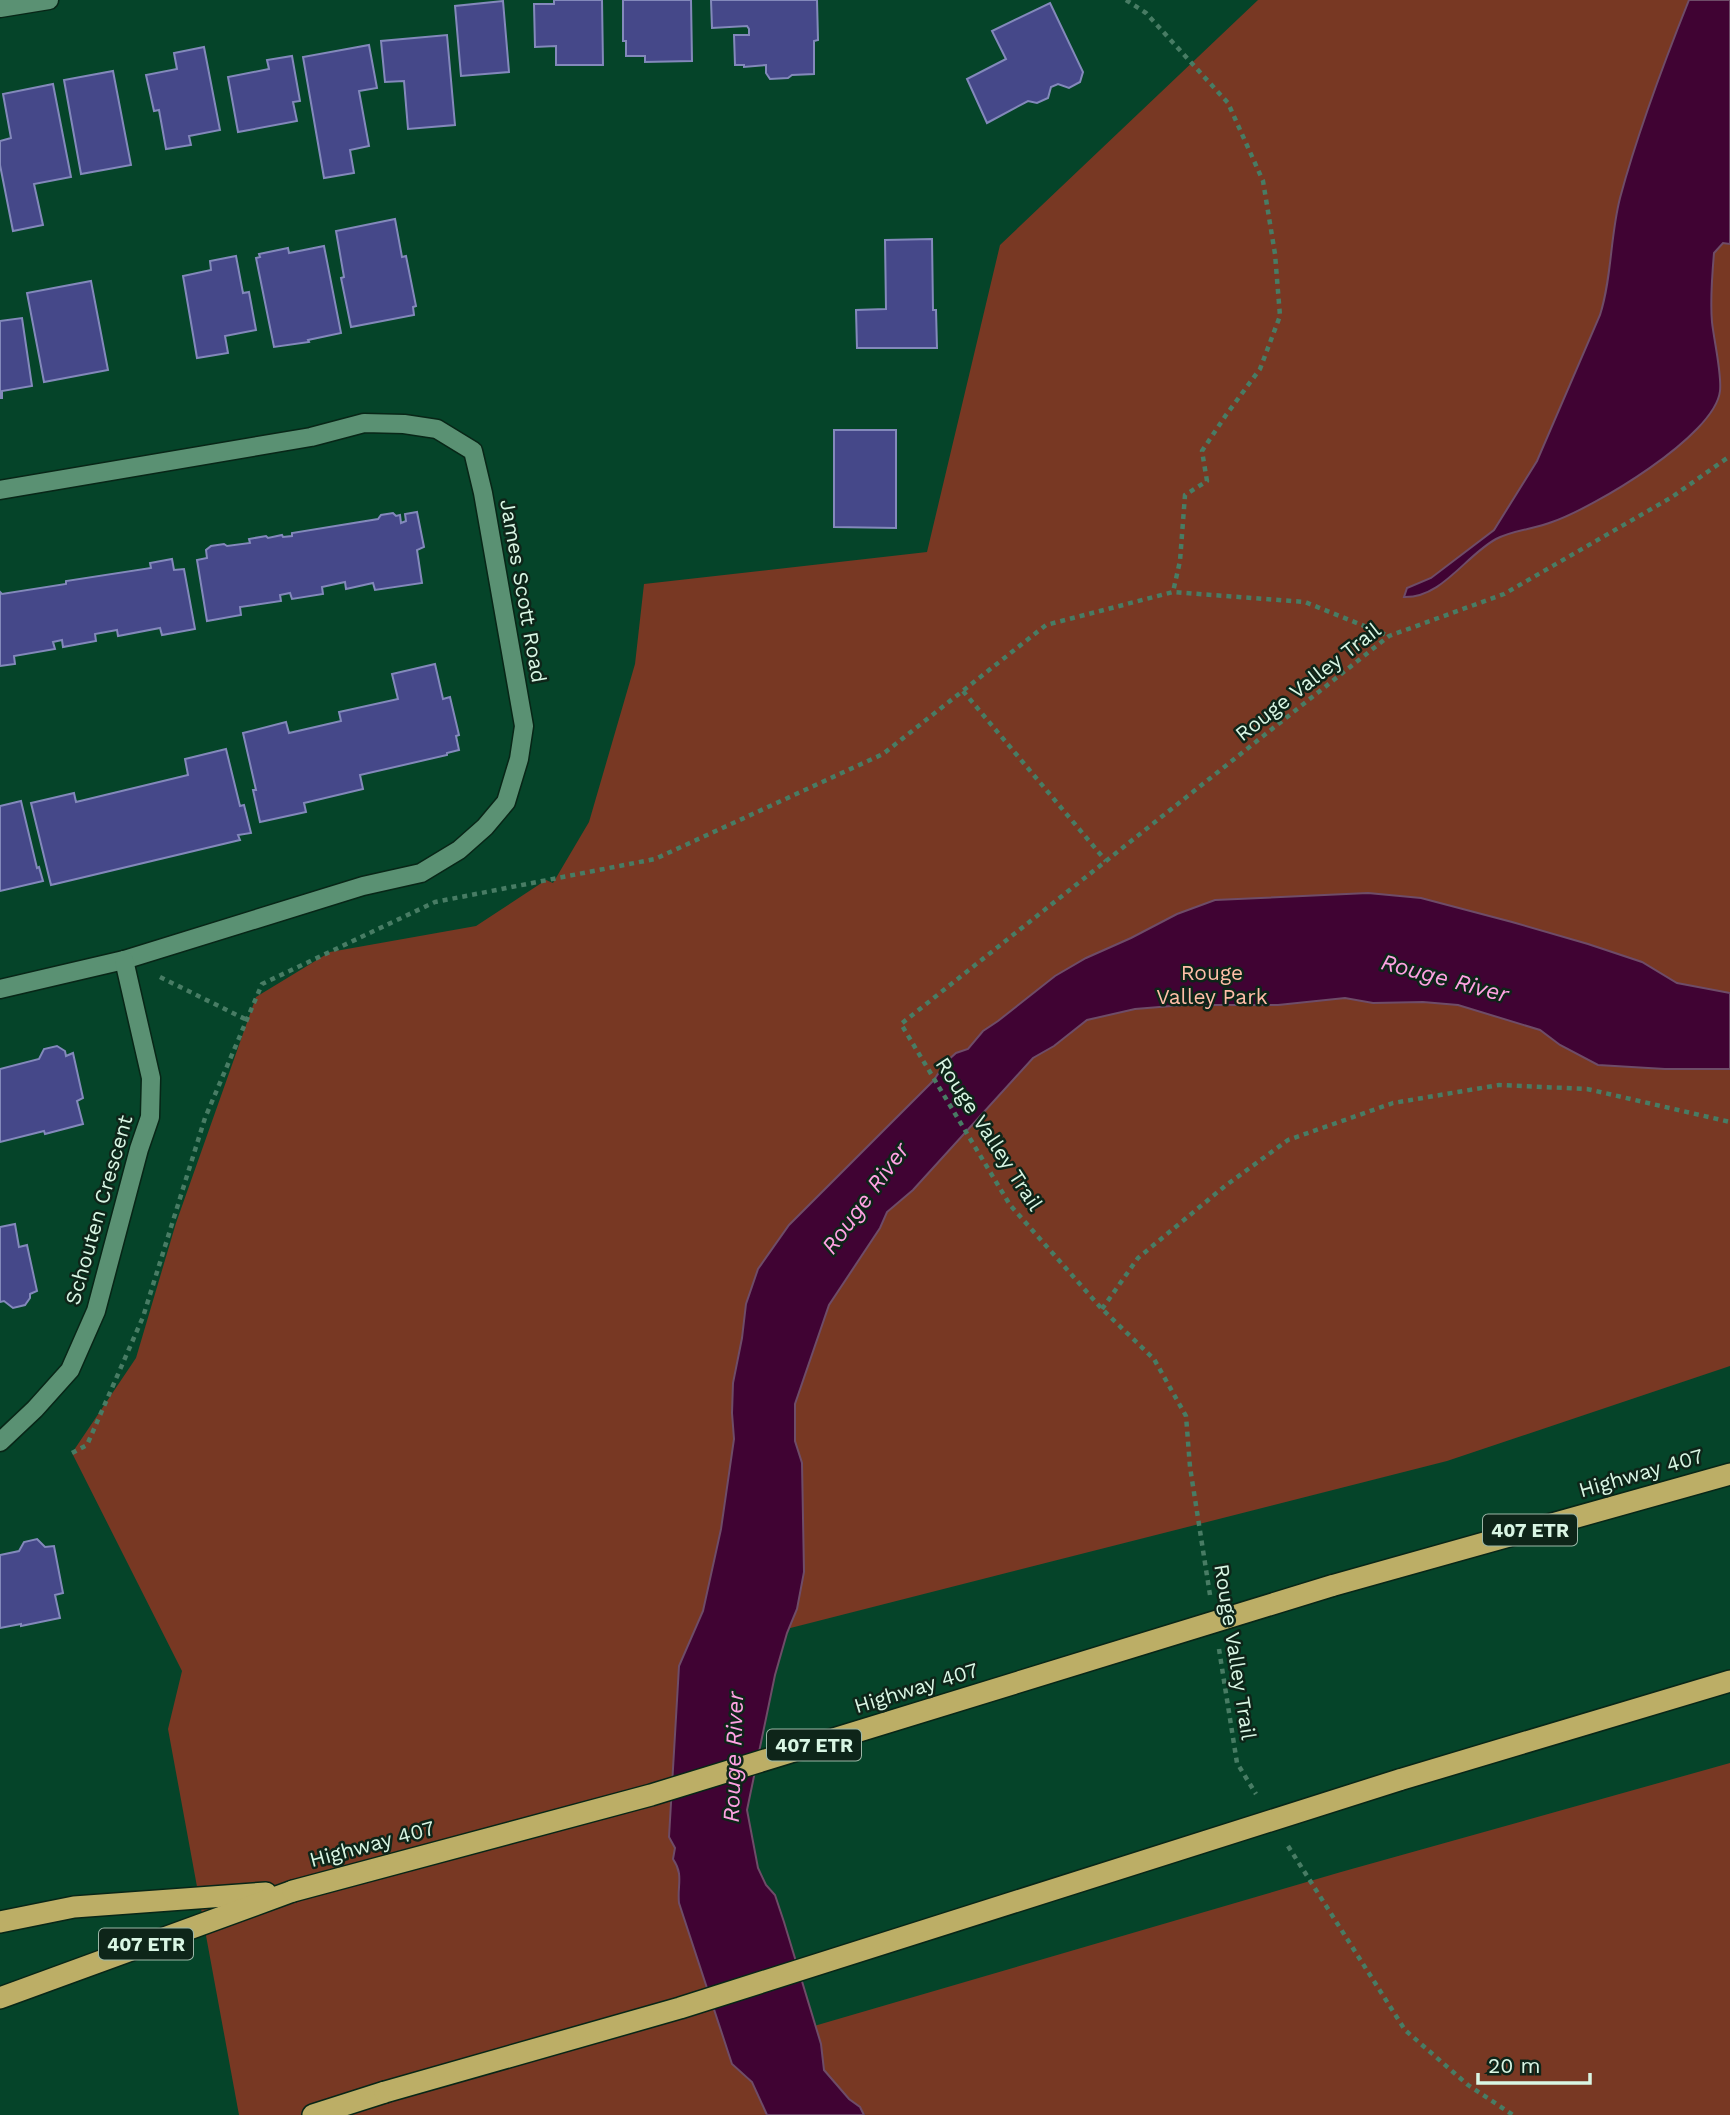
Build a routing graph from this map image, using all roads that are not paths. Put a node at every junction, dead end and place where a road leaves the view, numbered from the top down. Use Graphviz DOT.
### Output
graph roads {
  1 [pos="49,0"];
  2 [pos="1,5"];
  3 [pos="0,489"];
  4 [pos="124,960"];
  5 [pos="0,989"];
  6 [pos="0,1442"];
  7 [pos="1730,1474"];
  8 [pos="1730,1681"];
  9 [pos="293,1891"];
  10 [pos="0,1922"];
  11 [pos="0,1998"];
  12 [pos="384,2092"];
  13 [pos="313,2115"];
  14 [pos="335,2115"];
  1 -- 2 [label="street"];
  3 -- 4 [label="street, James Scott Road"];
  4 -- 5 [label="street, James Scott Road"];
  4 -- 6 [label="street, Schouten Crescent"];
  7 -- 9 [label="highway, Highway 407 / 407 ETR, bridge"];
  8 -- 12 [label="highway, bridge"];
  9 -- 10 [label="highway"];
  9 -- 11 [label="highway, Highway 407 / 407 ETR"];
  12 -- 13 [label="highway"];
  12 -- 14 [label="highway"];
}
